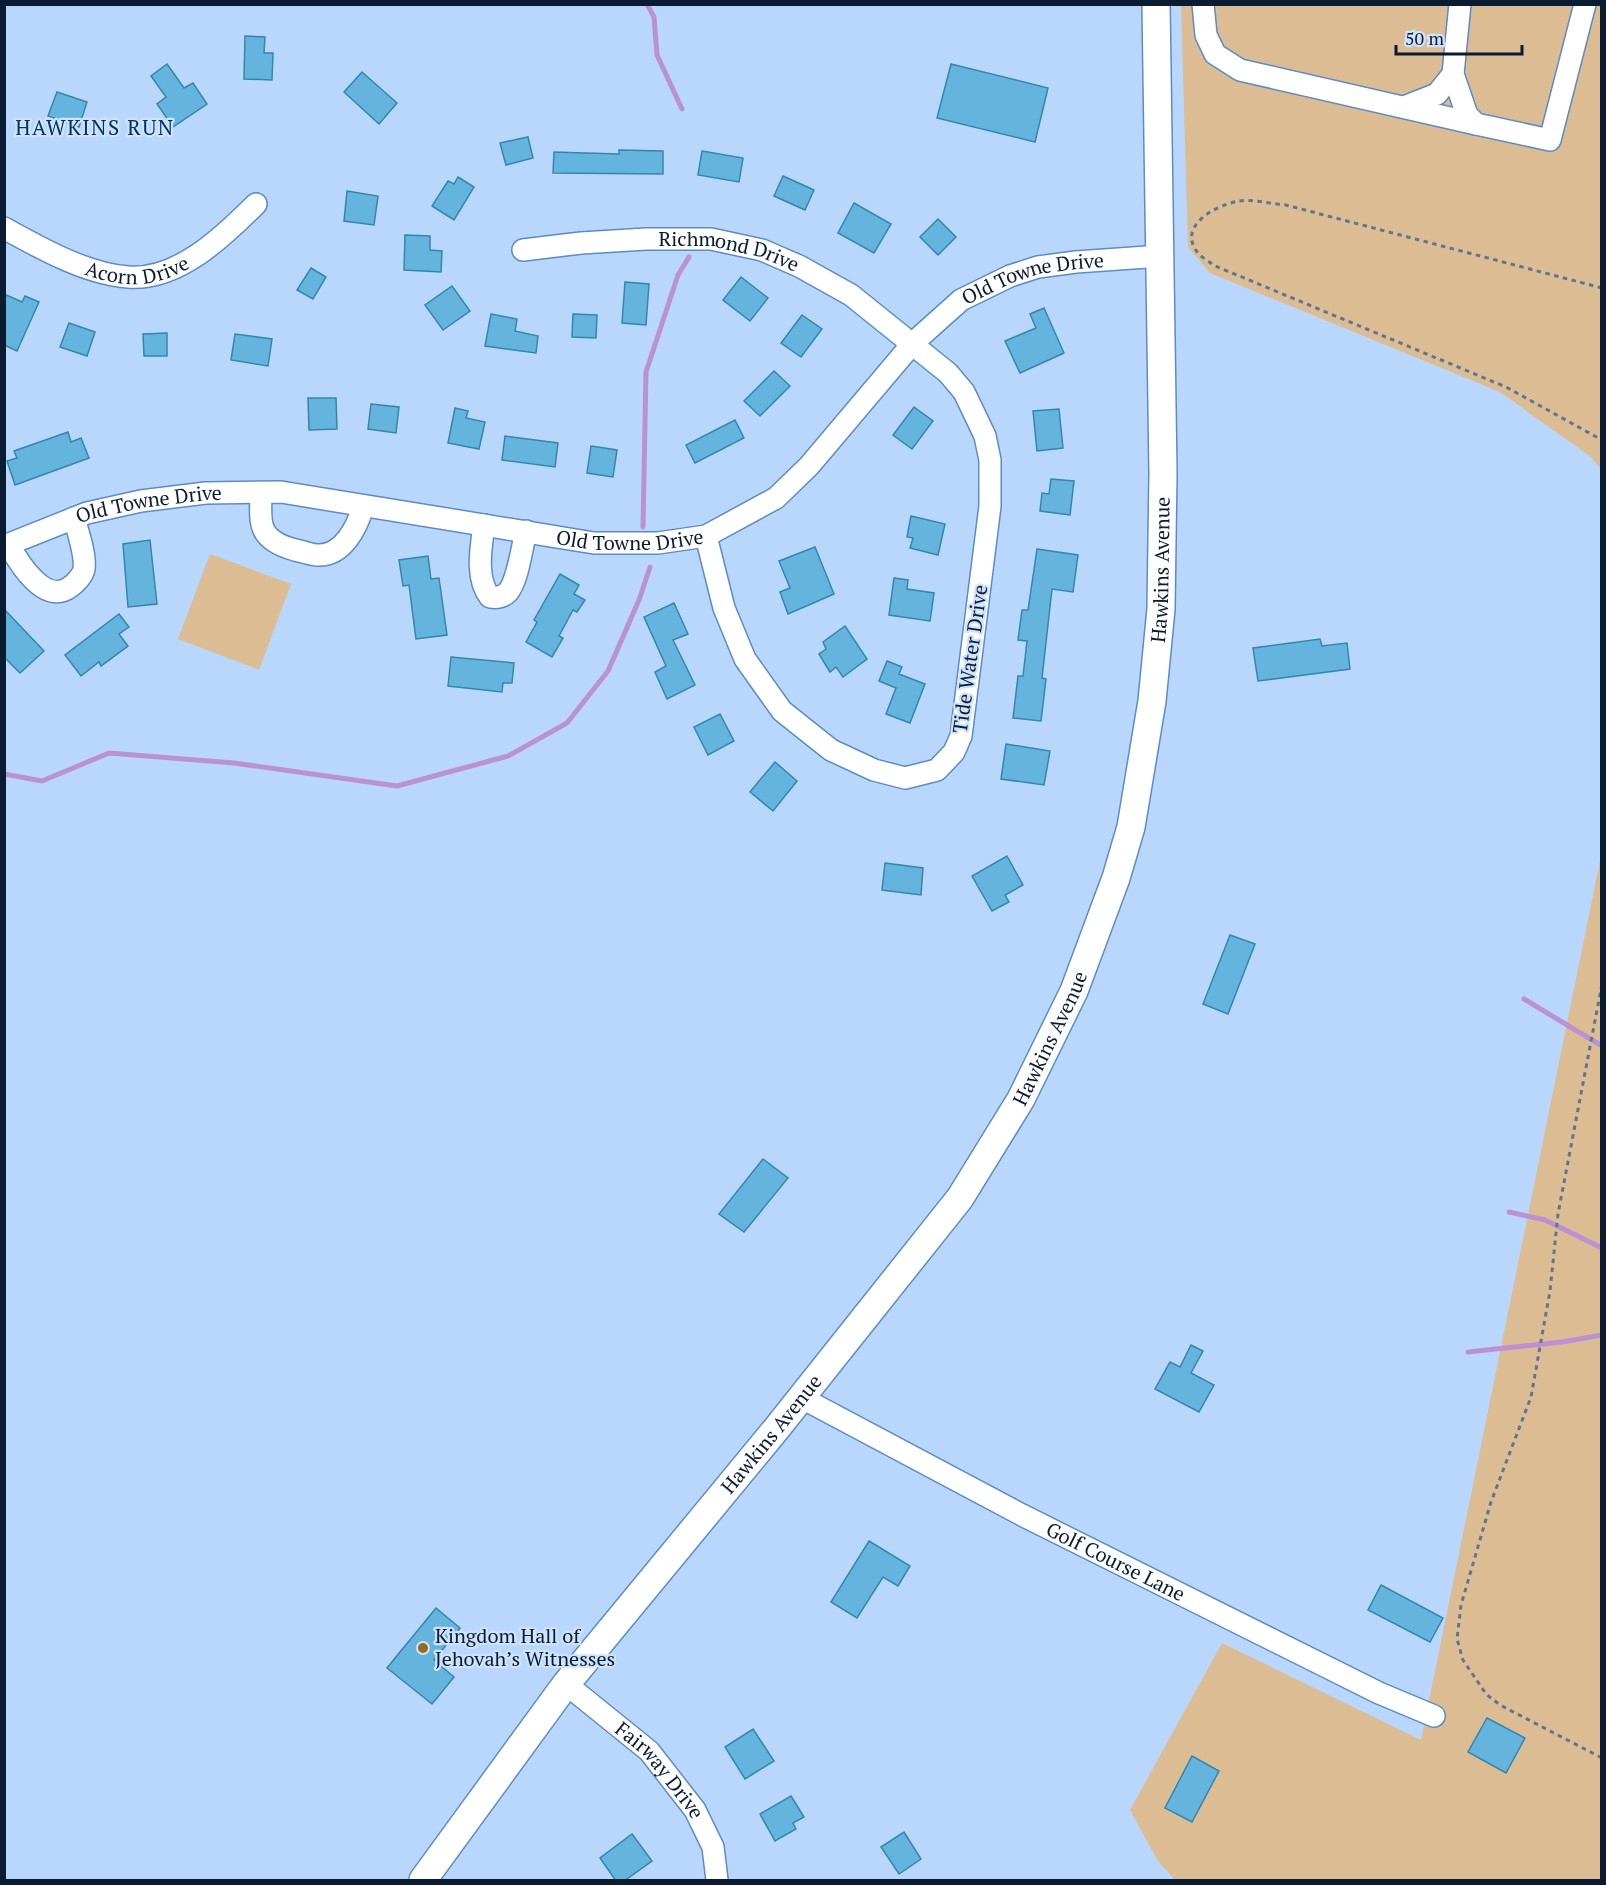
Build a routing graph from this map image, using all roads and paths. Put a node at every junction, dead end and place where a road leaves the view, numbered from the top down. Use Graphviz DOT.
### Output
graph roads {
  1 [pos="1156,4"];
  2 [pos="1203,4"];
  3 [pos="1460,4"];
  4 [pos="1585,4"];
  5 [pos="1453,74"];
  6 [pos="1404,107"];
  7 [pos="1476,123"];
  8 [pos="256,204"];
  9 [pos="4,228"];
  10 [pos="523,250"];
  11 [pos="1161,256"];
  12 [pos="1602,288"];
  13 [pos="913,343"];
  14 [pos="1602,440"];
  15 [pos="261,493"];
  16 [pos="363,507"];
  17 [pos="74,518"];
  18 [pos="484,525"];
  19 [pos="526,531"];
  20 [pos="706,536"];
  21 [pos="7,545"];
  22 [pos="1602,984"];
  23 [pos="800,1397"];
  24 [pos="566,1684"];
  25 [pos="1434,1716"];
  26 [pos="1602,1758"];
  27 [pos="423,1881"];
  28 [pos="717,1881"];
  1 -- 11 [label="main road, Hawkins Avenue"];
  2 -- 6 [label="street"];
  3 -- 5 [label="street"];
  4 -- 7 [label="street"];
  5 -- 6 [label="street"];
  5 -- 7 [label="street"];
  6 -- 7 [label="street"];
  8 -- 9 [label="street, Acorn Drive"];
  10 -- 13 [label="street, Richmond Drive"];
  11 -- 13 [label="street, Old Towne Drive"];
  11 -- 23 [label="main road, Hawkins Avenue"];
  12 -- 14 [label="path"];
  13 -- 20 [label="street, Old Towne Drive"];
  13 -- 20 [label="street, Tide Water Drive"];
  15 -- 16 [label="street, Old Towne Drive"];
  15 -- 16 [label="street"];
  15 -- 17 [label="street, Old Towne Drive"];
  16 -- 18 [label="street, Old Towne Drive"];
  17 -- 21 [label="street, Old Towne Drive"];
  17 -- 21 [label="street"];
  18 -- 19 [label="street, Old Towne Drive"];
  18 -- 19 [label="street"];
  19 -- 20 [label="street, Old Towne Drive"];
  22 -- 26 [label="path"];
  23 -- 24 [label="main road, Hawkins Avenue"];
  23 -- 25 [label="street, Golf Course Lane"];
  24 -- 27 [label="main road, Hawkins Avenue"];
  24 -- 28 [label="street, Fairway Drive"];
}
